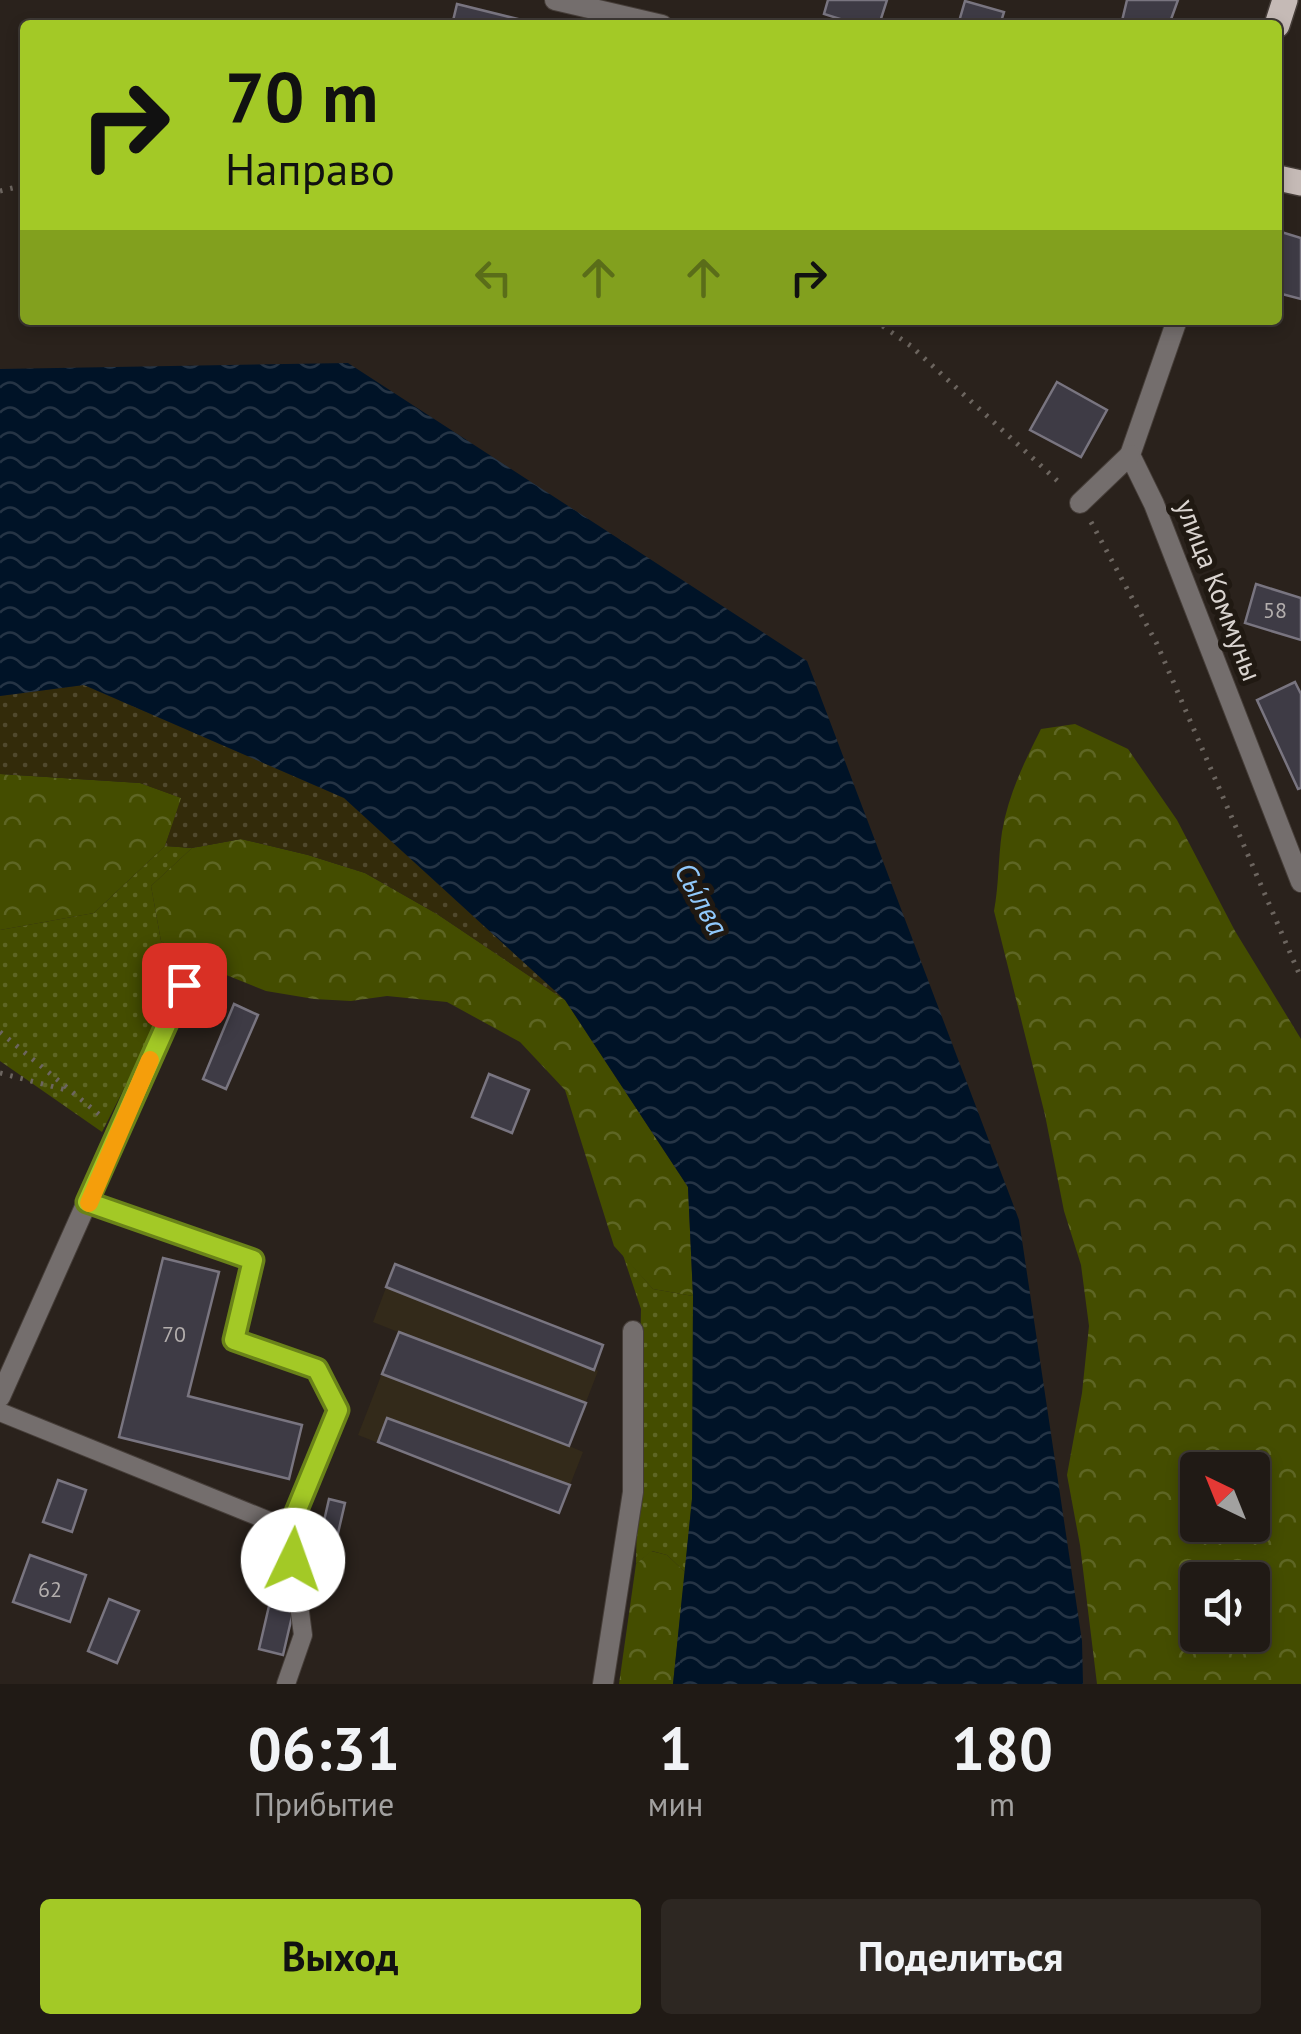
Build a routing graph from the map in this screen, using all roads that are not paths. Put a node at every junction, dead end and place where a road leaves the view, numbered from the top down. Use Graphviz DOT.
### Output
graph roads {
  1 [pos="555,0"];
  2 [pos="610,6"];
  3 [pos="648,20"];
  4 [pos="1175,325"];
  5 [pos="1130,455"];
  6 [pos="1080,503"];
  7 [pos="1301,882"];
  8 [pos="184,985"];
  9 [pos="87,1202"];
  10 [pos="633,1331"];
  11 [pos="0,1397"];
  12 [pos="0,1412"];
  13 [pos="289,1529"];
  14 [pos="286,1684"];
  15 [pos="604,1684"];
  1 -- 2 [label="street"];
  2 -- 3 [label="street"];
  4 -- 5 [label="street"];
  5 -- 6 [label="street"];
  5 -- 7 [label="street, улица Коммуны"];
  8 -- 9 [label="street"];
  9 -- 11 [label="street"];
  9 -- 13 [label="lane"];
  10 -- 15 [label="street"];
  12 -- 13 [label="lane"];
  13 -- 14 [label="lane"];
}
